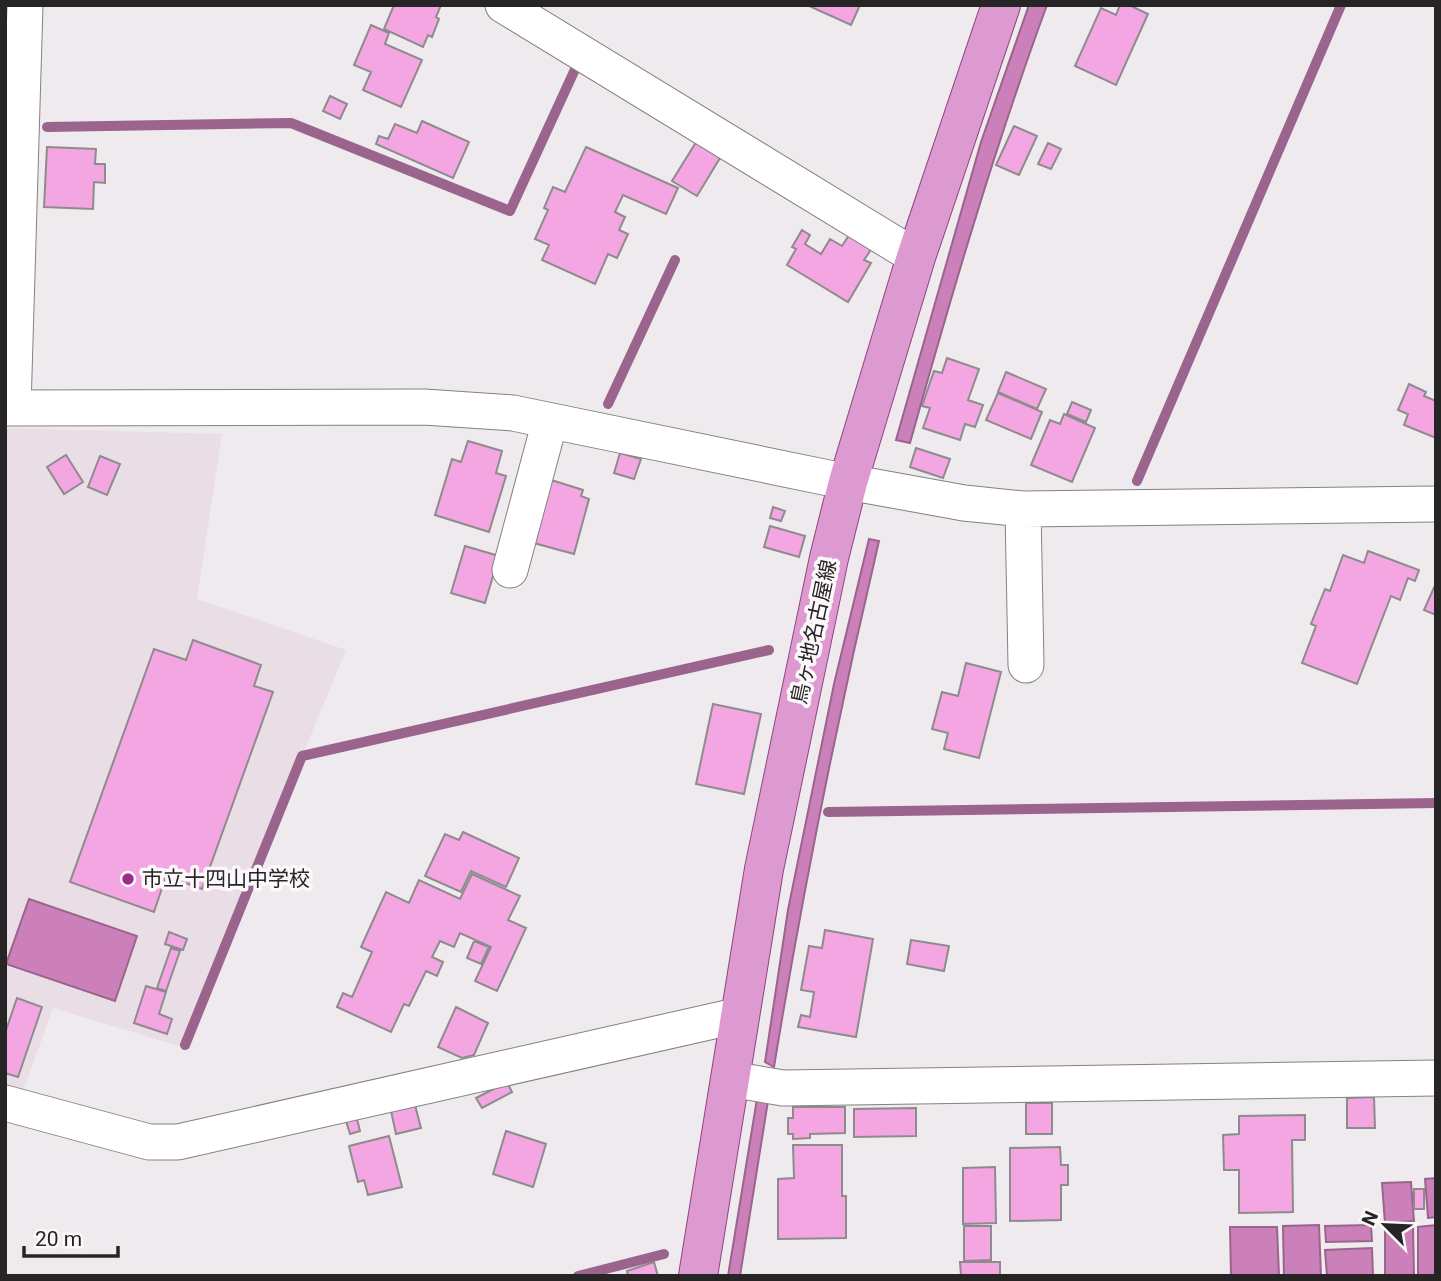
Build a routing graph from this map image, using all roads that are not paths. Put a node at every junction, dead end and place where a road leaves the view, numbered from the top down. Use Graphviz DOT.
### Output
graph roads {
  1 [pos="25,5"];
  2 [pos="503,5"];
  3 [pos="1001,5"];
  4 [pos="916,257"];
  5 [pos="9,408"];
  6 [pos="550,421"];
  7 [pos="848,482"];
  8 [pos="1436,504"];
  9 [pos="1023,509"];
  10 [pos="510,570"];
  11 [pos="1026,665"];
  12 [pos="740,1015"];
  13 [pos="1436,1078"];
  14 [pos="730,1079"];
  15 [pos="5,1102"];
  16 [pos="698,1276"];
  1 -- 5 [label="street"];
  2 -- 4 [label="street"];
  3 -- 4 [label="main road, 鳥ヶ地名古屋線"];
  4 -- 7 [label="main road, 鳥ヶ地名古屋線"];
  5 -- 6 [label="street"];
  6 -- 7 [label="street"];
  6 -- 10 [label="street"];
  7 -- 9 [label="street"];
  7 -- 12 [label="main road, 鳥ヶ地名古屋線"];
  8 -- 9 [label="street"];
  9 -- 11 [label="street"];
  12 -- 14 [label="main road, 鳥ヶ地名古屋線"];
  12 -- 15 [label="street"];
  13 -- 14 [label="street"];
  14 -- 16 [label="main road, 鳥ヶ地名古屋線"];
}
